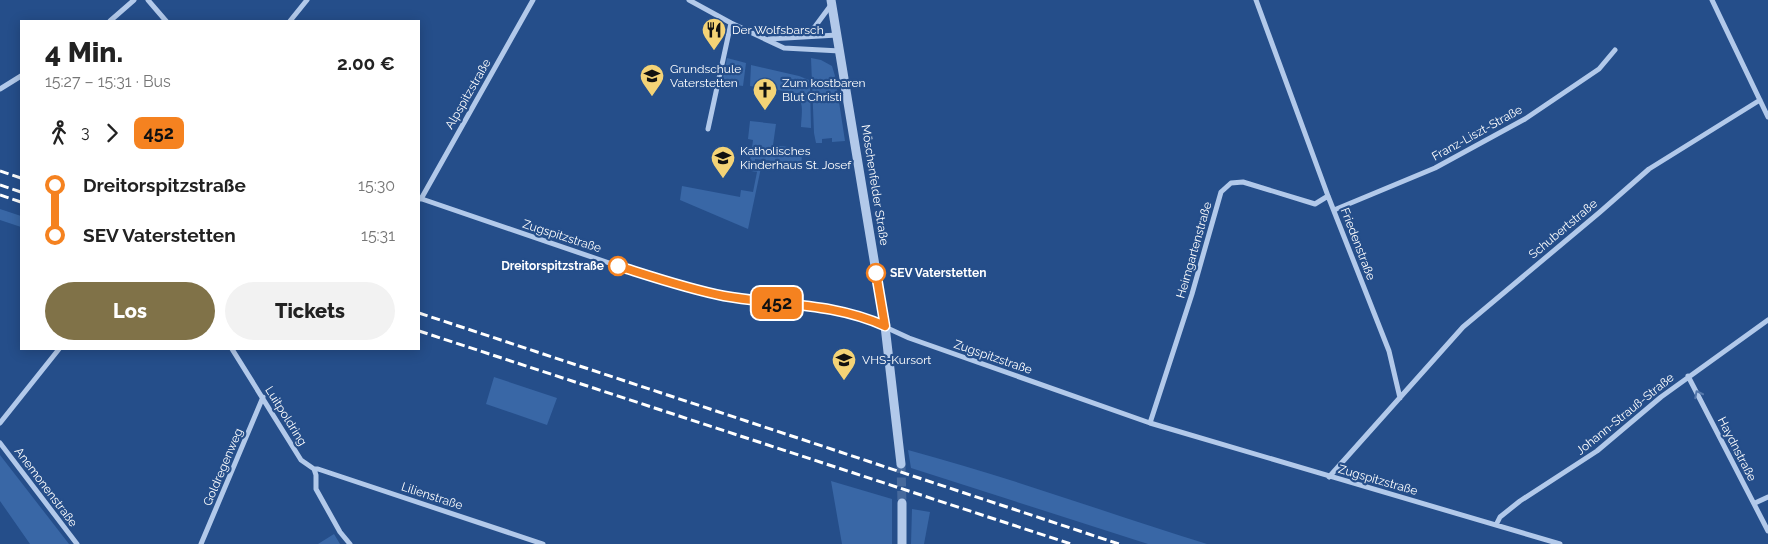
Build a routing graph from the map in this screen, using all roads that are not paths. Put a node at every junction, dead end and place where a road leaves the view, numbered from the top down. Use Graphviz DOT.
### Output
graph roads {
  1 [pos="134,0"];
  2 [pos="148,0"];
  3 [pos="307,0"];
  4 [pos="533,0"];
  5 [pos="689,0"];
  6 [pos="1256,0"];
  7 [pos="1712,0"];
  8 [pos="831,2"];
  9 [pos="111,20"];
  10 [pos="165,20"];
  11 [pos="291,20"];
  12 [pos="731,23"];
  13 [pos="837,35"];
  14 [pos="808,36"];
  15 [pos="766,39"];
  16 [pos="1616,50"];
  17 [pos="840,52"];
  18 [pos="20,77"];
  19 [pos="0,89"];
  20 [pos="1760,100"];
  21 [pos="1768,117"];
  22 [pos="708,129"];
  23 [pos="1328,196"];
  24 [pos="420,198"];
  25 [pos="1334,210"];
  26 [pos="1768,320"];
  27 [pos="885,326"];
  28 [pos="58,350"];
  29 [pos="233,350"];
  30 [pos="1688,376"];
  31 [pos="262,397"];
  32 [pos="1400,398"];
  33 [pos="0,423"];
  34 [pos="1150,423"];
  35 [pos="0,442"];
  36 [pos="901,464"];
  37 [pos="314,469"];
  38 [pos="1329,477"];
  39 [pos="1768,497"];
  40 [pos="902,502"];
  41 [pos="1755,503"];
  42 [pos="1496,525"];
  43 [pos="1768,531"];
  44 [pos="77,544"];
  45 [pos="201,544"];
  46 [pos="350,544"];
  47 [pos="543,544"];
  48 [pos="902,544"];
  49 [pos="1560,544"];
  1 -- 9 [label="street"];
  2 -- 10 [label="street"];
  3 -- 11 [label="street"];
  4 -- 24 [label="street, Alpspitzstraße"];
  5 -- 12 [label="street"];
  6 -- 23 [label="street, Friedenstraße"];
  7 -- 20 [label="street"];
  8 -- 13 [label="street, Möschenfelder Straße"];
  8 -- 14 [label="street"];
  12 -- 15 [label="street"];
  12 -- 22 [label="street"];
  13 -- 14 [label="street"];
  13 -- 17 [label="street, Möschenfelder Straße"];
  14 -- 15 [label="street"];
  15 -- 17 [label="street"];
  16 -- 25 [label="street, Franz-Liszt-Straße"];
  17 -- 27 [label="street, Möschenfelder Straße"];
  18 -- 19 [label="street"];
  20 -- 21 [label="street"];
  20 -- 32 [label="street, Schubertstraße"];
  23 -- 25 [label="street, Friedenstraße"];
  23 -- 34 [label="street, Heimgartenstraße"];
  24 -- 27 [label="street, Zugspitzstraße"];
  25 -- 32 [label="street, Friedenstraße"];
  26 -- 30 [label="street, Johann-Strauß-Straße"];
  27 -- 34 [label="street, Zugspitzstraße"];
  27 -- 36 [label="street, Möschenfelder Straße"];
  28 -- 33 [label="street"];
  29 -- 31 [label="street, Luitpoldring"];
  41 -- 30 [label="street, Haydnstraße, one-way"];
  30 -- 42 [label="street, Johann-Strauß-Straße"];
  31 -- 37 [label="street, Luitpoldring"];
  31 -- 45 [label="street, Goldregenweg"];
  32 -- 38 [label="street"];
  34 -- 38 [label="street, Zugspitzstraße"];
  35 -- 44 [label="street, Anemonenstraße"];
  37 -- 46 [label="street"];
  37 -- 47 [label="street, Lilienstraße"];
  38 -- 42 [label="street, Zugspitzstraße"];
  39 -- 41 [label="street"];
  40 -- 48 [label="street"];
  41 -- 43 [label="street, Haydnstraße"];
  42 -- 49 [label="street, Zugspitzstraße"];
}
